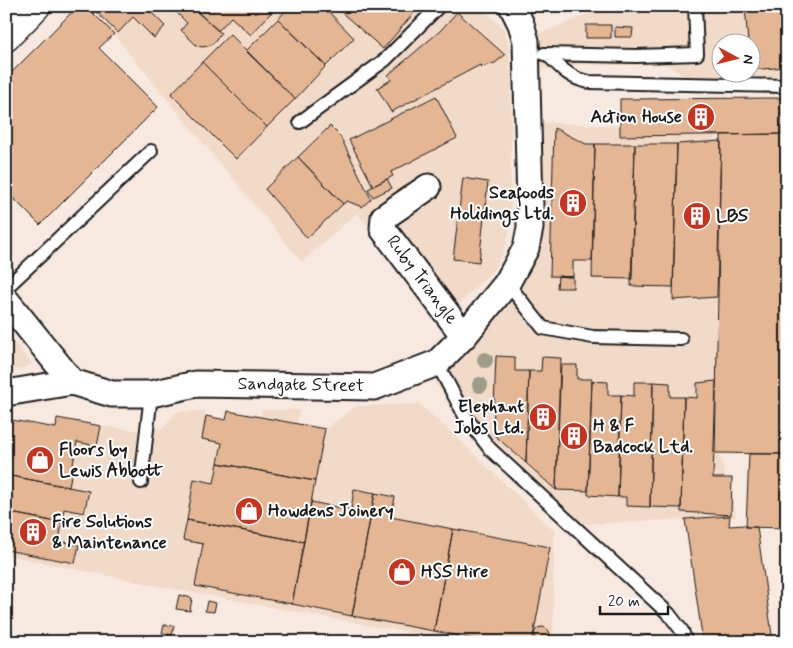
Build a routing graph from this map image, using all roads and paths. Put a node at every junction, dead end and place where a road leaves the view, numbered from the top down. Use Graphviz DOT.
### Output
graph roads {
  1 [pos="36,6"];
  2 [pos="439,6"];
  3 [pos="696,6"];
  4 [pos="513,7"];
  5 [pos="6,37"];
  6 [pos="537,54"];
  7 [pos="787,86"];
  8 [pos="300,122"];
  9 [pos="151,151"];
  10 [pos="428,187"];
  11 [pos="507,283"];
  12 [pos="6,288"];
  13 [pos="6,300"];
  14 [pos="464,336"];
  15 [pos="681,339"];
  16 [pos="437,363"];
  17 [pos="72,382"];
  18 [pos="6,394"];
  19 [pos="151,394"];
  20 [pos="141,482"];
  21 [pos="686,642"];
  1 -- 5 [label="highway"];
  2 -- 8 [label="lane"];
  3 -- 6 [label="lane"];
  4 -- 6 [label="street, Sandgate Street"];
  6 -- 7 [label="lane"];
  6 -- 11 [label="street, Sandgate Street"];
  9 -- 12 [label="lane"];
  10 -- 14 [label="street, Ruby Triangle"];
  11 -- 14 [label="street, Sandgate Street"];
  11 -- 15 [label="lane"];
  13 -- 17 [label="street"];
  14 -- 16 [label="street, Sandgate Street"];
  16 -- 19 [label="street, Sandgate Street"];
  16 -- 21 [label="lane"];
  17 -- 18 [label="street"];
  17 -- 19 [label="street, Sandgate Street"];
  19 -- 20 [label="lane"];
}
